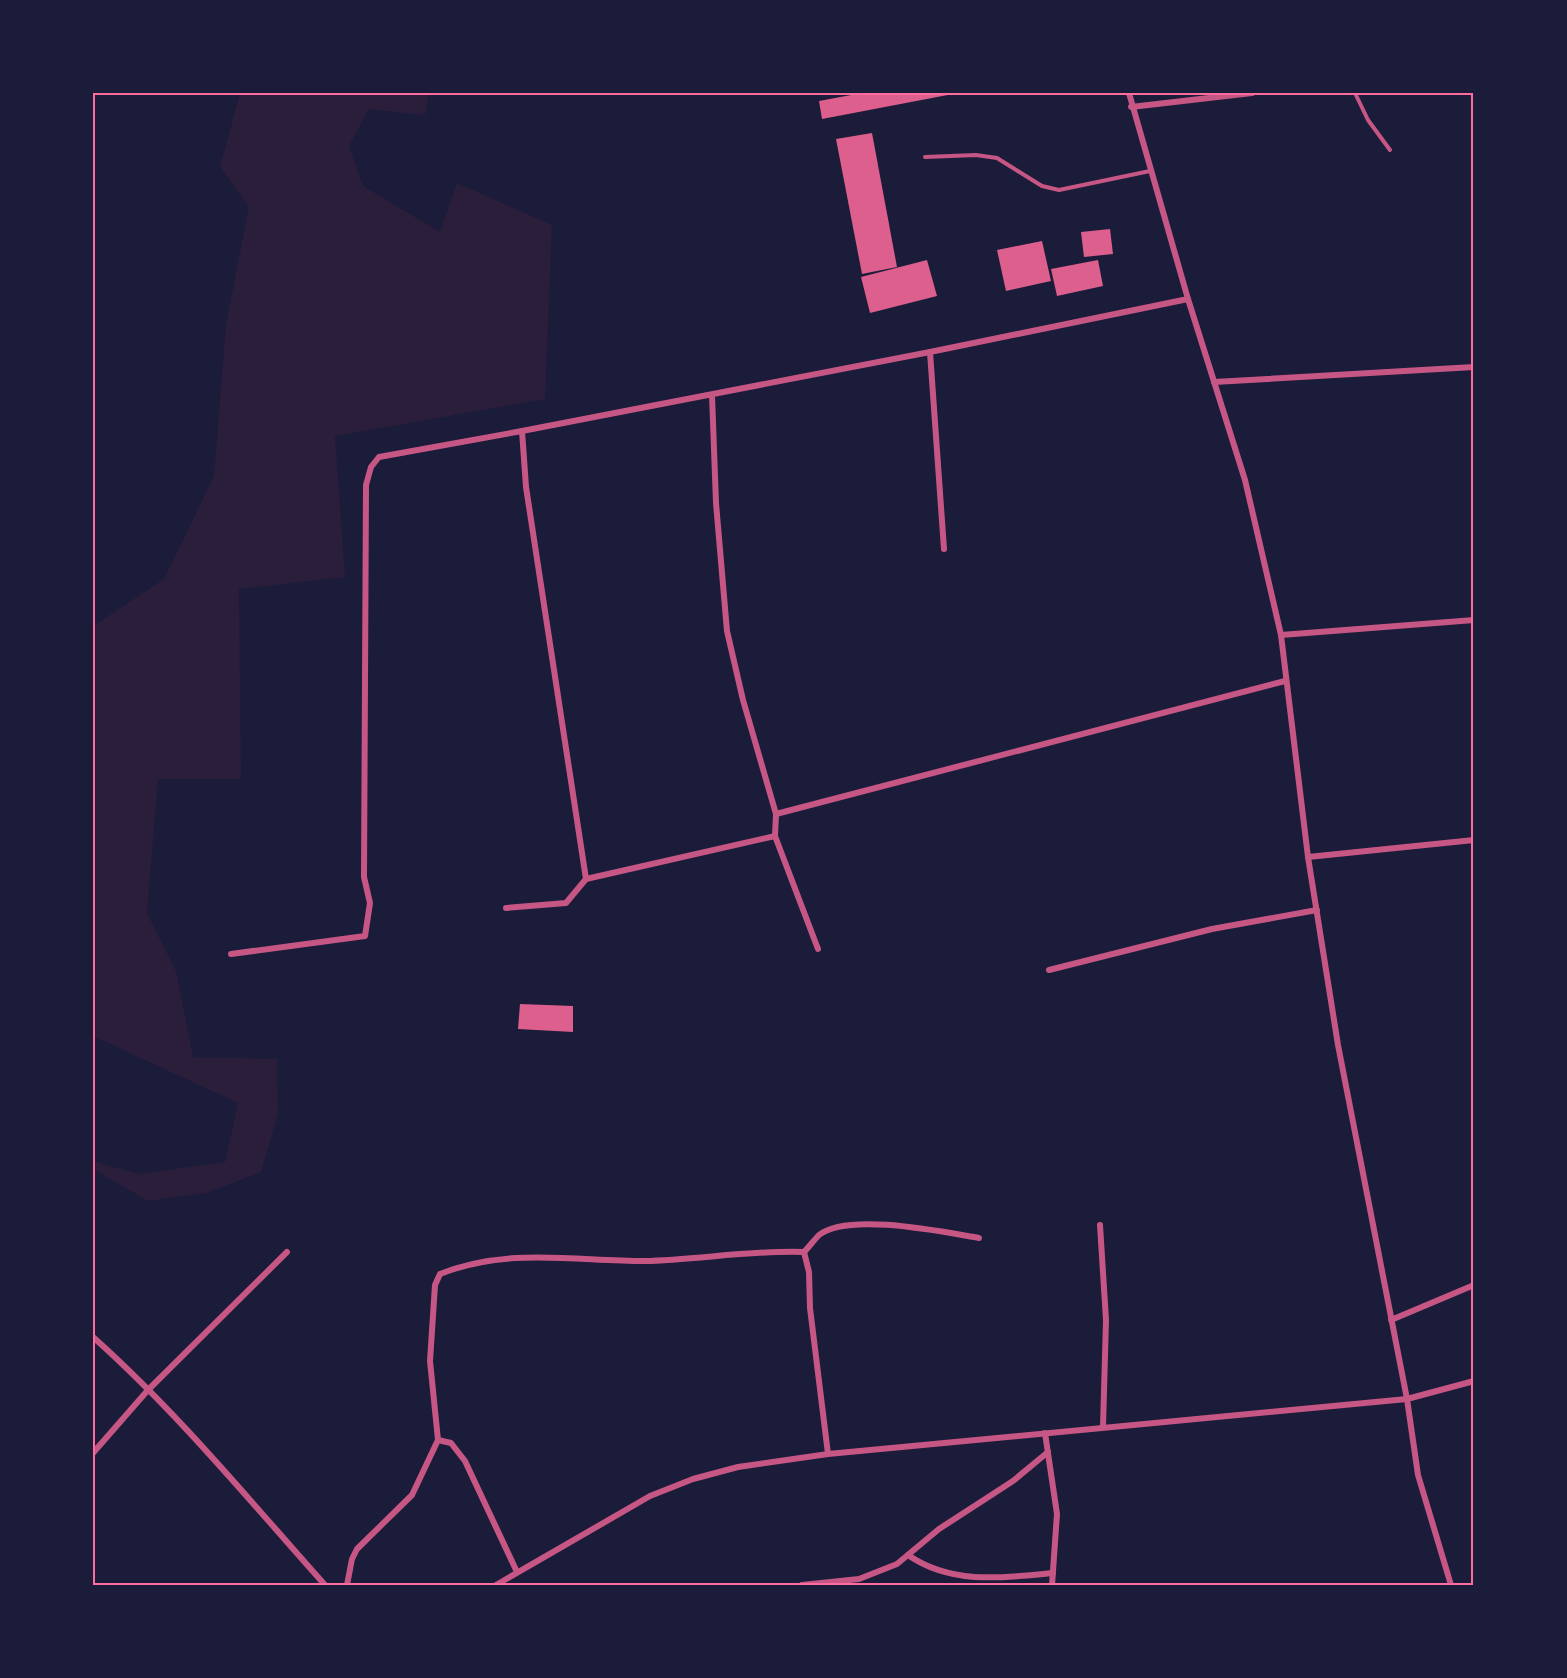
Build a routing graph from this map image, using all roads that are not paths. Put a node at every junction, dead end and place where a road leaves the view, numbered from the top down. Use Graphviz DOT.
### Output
graph roads {
  1 [pos="1129,93"];
  2 [pos="1252,93"];
  3 [pos="1355,93"];
  4 [pos="1131,107"];
  5 [pos="1390,150"];
  6 [pos="926,157"];
  7 [pos="1150,171"];
  8 [pos="1188,299"];
  9 [pos="930,352"];
  10 [pos="1474,367"];
  11 [pos="1214,382"];
  12 [pos="712,395"];
  13 [pos="522,431"];
  14 [pos="944,549"];
  15 [pos="1474,620"];
  16 [pos="1281,635"];
  17 [pos="1285,681"];
  18 [pos="776,814"];
  19 [pos="775,836"];
  20 [pos="1474,840"];
  21 [pos="1308,857"];
  22 [pos="586,879"];
  23 [pos="506,908"];
  24 [pos="1317,910"];
  25 [pos="818,949"];
  26 [pos="231,954"];
  27 [pos="1049,970"];
  28 [pos="1100,1225"];
  29 [pos="979,1238"];
  30 [pos="287,1252"];
  31 [pos="804,1252"];
  32 [pos="1474,1285"];
  33 [pos="1391,1320"];
  34 [pos="93,1337"];
  35 [pos="1474,1381"];
  36 [pos="148,1390"];
  37 [pos="1407,1399"];
  38 [pos="1103,1427"];
  39 [pos="1045,1433"];
  40 [pos="438,1440"];
  41 [pos="1048,1452"];
  42 [pos="93,1453"];
  43 [pos="828,1454"];
  44 [pos="908,1555"];
  45 [pos="517,1572"];
  46 [pos="1053,1573"];
  47 [pos="325,1585"];
  48 [pos="347,1585"];
  49 [pos="496,1585"];
  50 [pos="802,1585"];
  51 [pos="1052,1585"];
  52 [pos="1450,1585"];
  1 -- 4 [label="street"];
  2 -- 4 [label="street"];
  3 -- 5 [label="lane"];
  4 -- 7 [label="street"];
  6 -- 7 [label="lane"];
  7 -- 8 [label="street"];
  8 -- 9 [label="street"];
  8 -- 11 [label="street"];
  9 -- 12 [label="street"];
  9 -- 14 [label="street"];
  10 -- 11 [label="street"];
  11 -- 16 [label="street"];
  12 -- 13 [label="street"];
  12 -- 18 [label="street"];
  13 -- 22 [label="street"];
  13 -- 26 [label="street"];
  15 -- 16 [label="street"];
  16 -- 17 [label="street"];
  17 -- 18 [label="street"];
  17 -- 21 [label="street"];
  18 -- 19 [label="street"];
  19 -- 22 [label="street"];
  19 -- 25 [label="street"];
  20 -- 21 [label="street"];
  21 -- 24 [label="street"];
  22 -- 23 [label="street"];
  24 -- 27 [label="street"];
  24 -- 33 [label="street"];
  28 -- 38 [label="street"];
  29 -- 31 [label="street"];
  30 -- 36 [label="street"];
  31 -- 40 [label="street"];
  31 -- 43 [label="street"];
  32 -- 33 [label="street"];
  33 -- 37 [label="street"];
  34 -- 36 [label="street"];
  35 -- 37 [label="street"];
  36 -- 42 [label="street"];
  36 -- 47 [label="street"];
  37 -- 38 [label="street"];
  37 -- 52 [label="street"];
  38 -- 39 [label="street"];
  39 -- 41 [label="street"];
  39 -- 43 [label="street"];
  40 -- 45 [label="street"];
  40 -- 48 [label="street"];
  41 -- 44 [label="street"];
  41 -- 46 [label="street"];
  43 -- 45 [label="street"];
  44 -- 46 [label="street"];
  44 -- 50 [label="street"];
  45 -- 49 [label="street"];
  46 -- 51 [label="street"];
}
